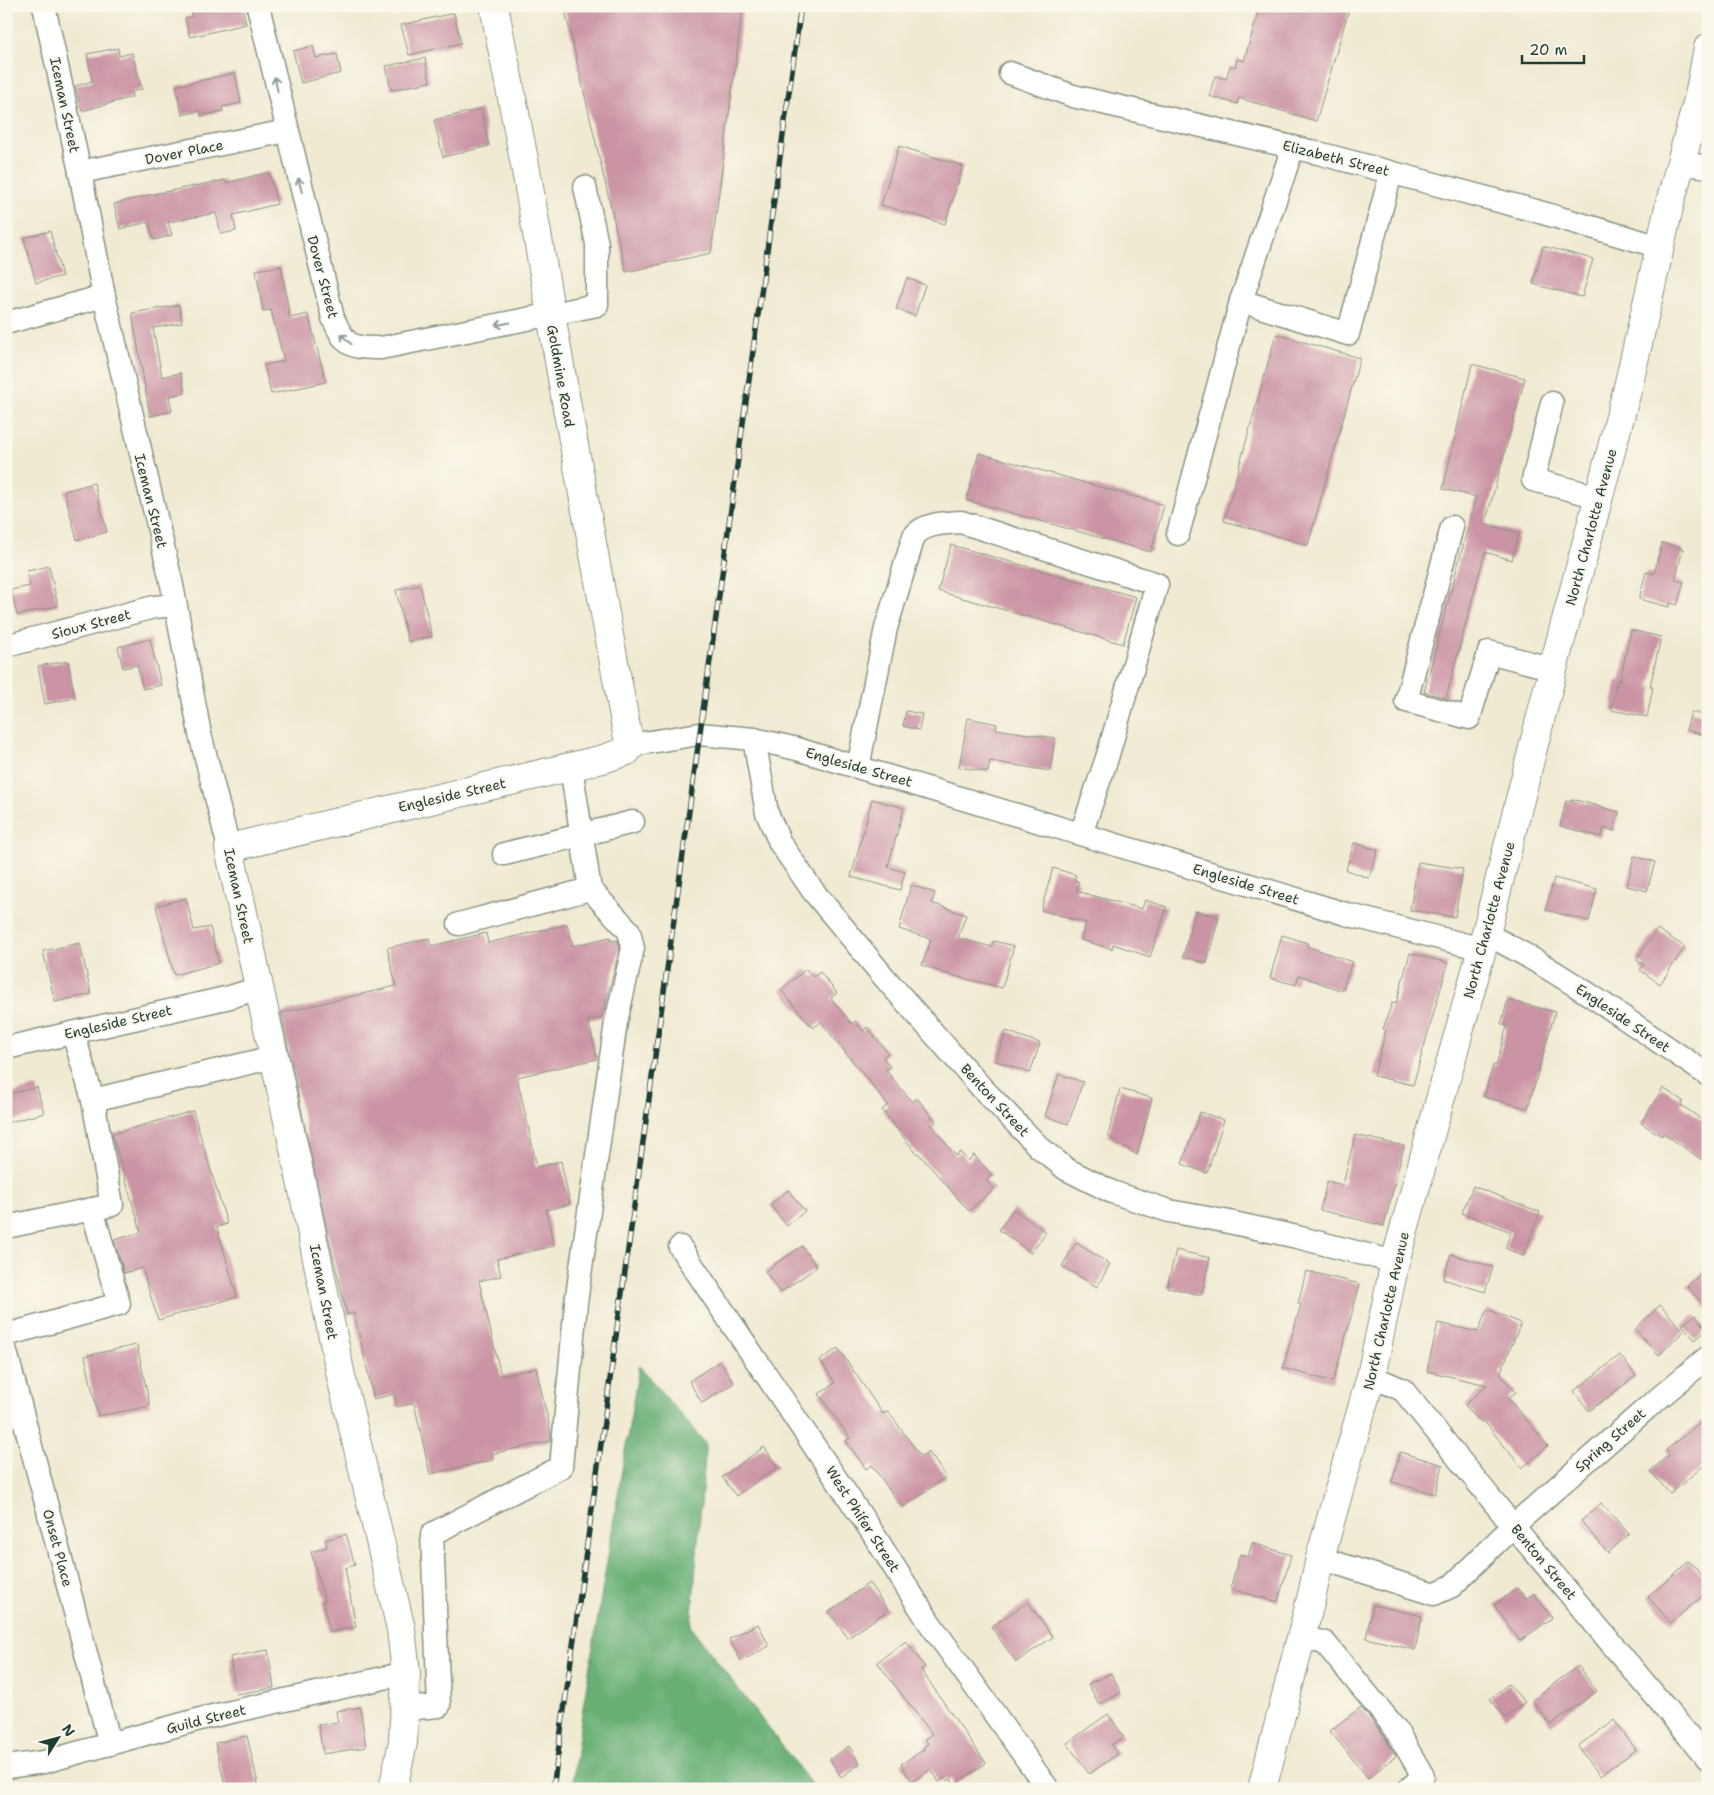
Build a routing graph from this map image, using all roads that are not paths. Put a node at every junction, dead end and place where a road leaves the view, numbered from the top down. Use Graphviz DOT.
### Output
graph roads {
  1 [pos="44,6"];
  2 [pos="258,6"];
  3 [pos="494,6"];
  4 [pos="1708,48"];
  5 [pos="1010,74"];
  6 [pos="287,131"];
  7 [pos="1293,147"];
  8 [pos="1681,163"];
  9 [pos="1708,167"];
  10 [pos="80,172"];
  11 [pos="1391,172"];
  12 [pos="585,187"];
  13 [pos="1660,247"];
  14 [pos="104,296"];
  15 [pos="1241,302"];
  16 [pos="551,314"];
  17 [pos="6,323"];
  18 [pos="1552,403"];
  19 [pos="1599,497"];
  20 [pos="1452,527"];
  21 [pos="1178,534"];
  22 [pos="175,605"];
  23 [pos="6,646"];
  24 [pos="1553,669"];
  25 [pos="754,739"];
  26 [pos="632,745"];
  27 [pos="571,767"];
  28 [pos="858,767"];
  29 [pos="633,822"];
  30 [pos="1081,834"];
  31 [pos="581,835"];
  32 [pos="229,848"];
  33 [pos="504,854"];
  34 [pos="590,889"];
  35 [pos="459,924"];
  36 [pos="1484,941"];
  37 [pos="259,988"];
  38 [pos="73,1033"];
  39 [pos="6,1048"];
  40 [pos="274,1057"];
  41 [pos="1708,1075"];
  42 [pos="93,1100"];
  43 [pos="92,1209"];
  44 [pos="6,1227"];
  45 [pos="680,1247"];
  46 [pos="1396,1262"];
  47 [pos="6,1335"];
  48 [pos="6,1352"];
  49 [pos="1708,1357"];
  50 [pos="1371,1376"];
  51 [pos="1513,1526"];
  52 [pos="1320,1558"];
  53 [pos="1301,1637"];
  54 [pos="406,1673"];
  55 [pos="404,1709"];
  56 [pos="110,1744"];
  57 [pos="1708,1759"];
  58 [pos="6,1767"];
  59 [pos="393,1789"];
  60 [pos="1048,1789"];
  61 [pos="1262,1789"];
  62 [pos="1409,1789"];
  1 -- 10 [label="street, Iceman Street"];
  6 -- 2 [label="street, Dover Street, one-way"];
  3 -- 16 [label="main road, Goldmine Road"];
  4 -- 8 [label="main road, North Charlotte Avenue"];
  5 -- 7 [label="street, Elizabeth Street"];
  6 -- 10 [label="street, Dover Place"];
  16 -- 6 [label="street, Dover Street, one-way"];
  7 -- 11 [label="street, Elizabeth Street"];
  7 -- 15 [label="street"];
  8 -- 9 [label="street"];
  8 -- 13 [label="main road, North Charlotte Avenue"];
  10 -- 14 [label="street, Iceman Street"];
  11 -- 13 [label="street, Elizabeth Street"];
  11 -- 15 [label="street"];
  12 -- 16 [label="street"];
  13 -- 19 [label="main road, North Charlotte Avenue"];
  14 -- 17 [label="street"];
  14 -- 22 [label="street, Iceman Street"];
  15 -- 21 [label="street"];
  16 -- 26 [label="main road, Goldmine Road"];
  18 -- 19 [label="street"];
  19 -- 24 [label="main road, North Charlotte Avenue"];
  20 -- 24 [label="street"];
  22 -- 23 [label="street, Sioux Street"];
  22 -- 32 [label="street, Iceman Street"];
  24 -- 36 [label="main road, North Charlotte Avenue"];
  25 -- 26 [label="street, Engleside Street"];
  25 -- 28 [label="street, Engleside Street"];
  25 -- 46 [label="street, Benton Street"];
  26 -- 27 [label="main road, Engleside Street"];
  27 -- 31 [label="street"];
  27 -- 32 [label="main road, Engleside Street"];
  28 -- 30 [label="street, Engleside Street"];
  28 -- 30 [label="street"];
  29 -- 31 [label="street"];
  30 -- 36 [label="street, Engleside Street"];
  31 -- 33 [label="street"];
  31 -- 34 [label="street"];
  32 -- 37 [label="main road, Iceman Street"];
  34 -- 35 [label="street"];
  34 -- 55 [label="street"];
  36 -- 41 [label="street, Engleside Street"];
  36 -- 46 [label="main road, North Charlotte Avenue"];
  37 -- 38 [label="street, Engleside Street"];
  37 -- 40 [label="main road, Iceman Street"];
  38 -- 39 [label="street, Engleside Street"];
  38 -- 42 [label="street"];
  40 -- 42 [label="street"];
  40 -- 54 [label="main road, Iceman Street"];
  42 -- 43 [label="street"];
  43 -- 44 [label="street"];
  43 -- 47 [label="street"];
  45 -- 60 [label="street, West Phifer Street"];
  46 -- 50 [label="main road, North Charlotte Avenue"];
  48 -- 56 [label="street, Onset Place"];
  49 -- 51 [label="street, Spring Street"];
  50 -- 51 [label="street, Benton Street"];
  50 -- 52 [label="main road, North Charlotte Avenue"];
  51 -- 52 [label="street, Spring Street"];
  51 -- 57 [label="street, Benton Street"];
  52 -- 53 [label="main road, North Charlotte Avenue"];
  53 -- 61 [label="main road, North Charlotte Avenue"];
  53 -- 62 [label="street"];
  54 -- 55 [label="main road, Iceman Street"];
  54 -- 56 [label="street, Guild Street"];
  55 -- 59 [label="main road, Iceman Street"];
  56 -- 58 [label="street, Guild Street"];
}
